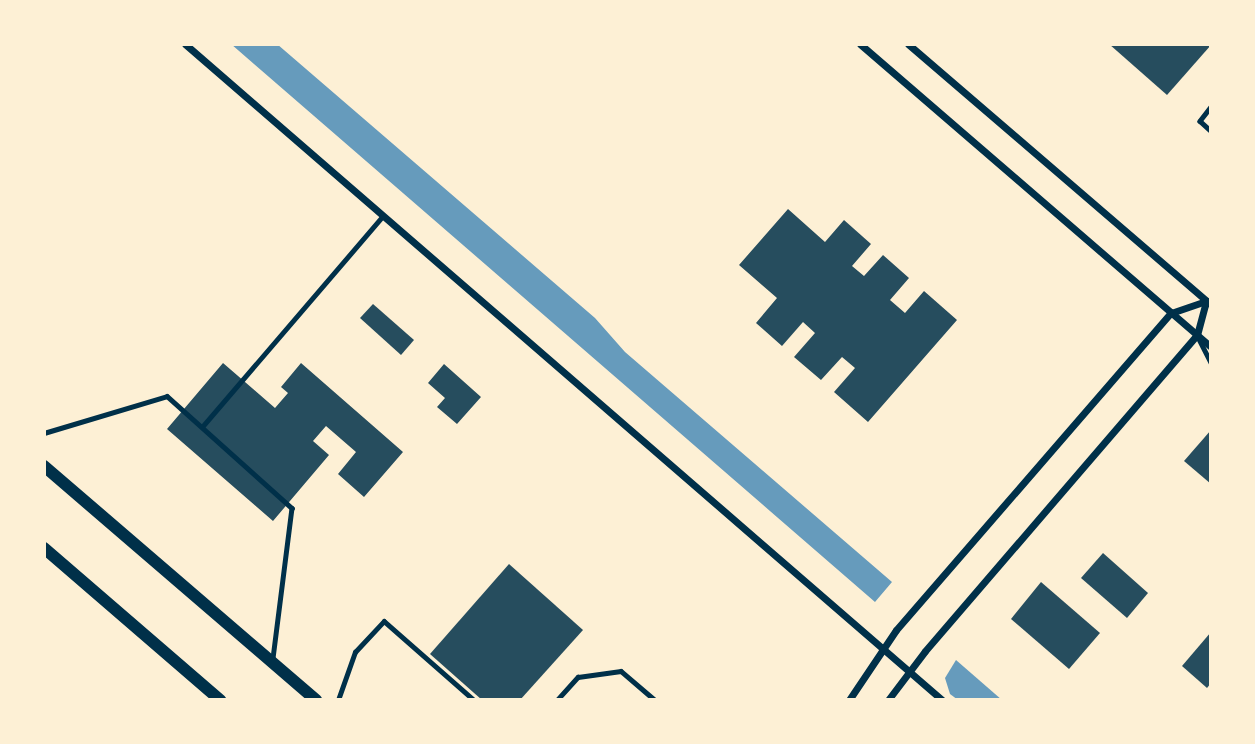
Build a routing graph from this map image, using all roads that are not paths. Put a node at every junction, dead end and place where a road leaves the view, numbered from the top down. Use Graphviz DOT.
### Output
graph roads {
  1 [pos="185,44"];
  2 [pos="860,44"];
  3 [pos="908,44"];
  4 [pos="1211,107"];
  5 [pos="1211,131"];
  6 [pos="383,216"];
  7 [pos="1210,301"];
  8 [pos="1171,313"];
  9 [pos="1197,335"];
  10 [pos="1211,347"];
  11 [pos="1211,363"];
  12 [pos="201,427"];
  13 [pos="44,433"];
  14 [pos="44,466"];
  15 [pos="44,548"];
  16 [pos="883,650"];
  17 [pos="272,663"];
  18 [pos="910,673"];
  19 [pos="220,700"];
  20 [pos="316,700"];
  21 [pos="338,700"];
  22 [pos="474,700"];
  23 [pos="557,700"];
  24 [pos="655,700"];
  25 [pos="849,700"];
  26 [pos="888,700"];
  27 [pos="942,700"];
  1 -- 6 [label="street"];
  2 -- 8 [label="street"];
  3 -- 7 [label="street"];
  4 -- 5 [label="lane"];
  6 -- 12 [label="lane"];
  6 -- 16 [label="street"];
  7 -- 8 [label="street"];
  7 -- 9 [label="street"];
  8 -- 9 [label="street"];
  8 -- 16 [label="street"];
  9 -- 10 [label="street"];
  9 -- 11 [label="lane"];
  9 -- 18 [label="street"];
  12 -- 13 [label="lane"];
  12 -- 17 [label="lane"];
  14 -- 17 [label="main road"];
  15 -- 19 [label="main road"];
  16 -- 18 [label="street"];
  16 -- 25 [label="street"];
  17 -- 20 [label="main road"];
  18 -- 26 [label="street"];
  18 -- 27 [label="street"];
  21 -- 22 [label="lane"];
  23 -- 24 [label="lane"];
}
